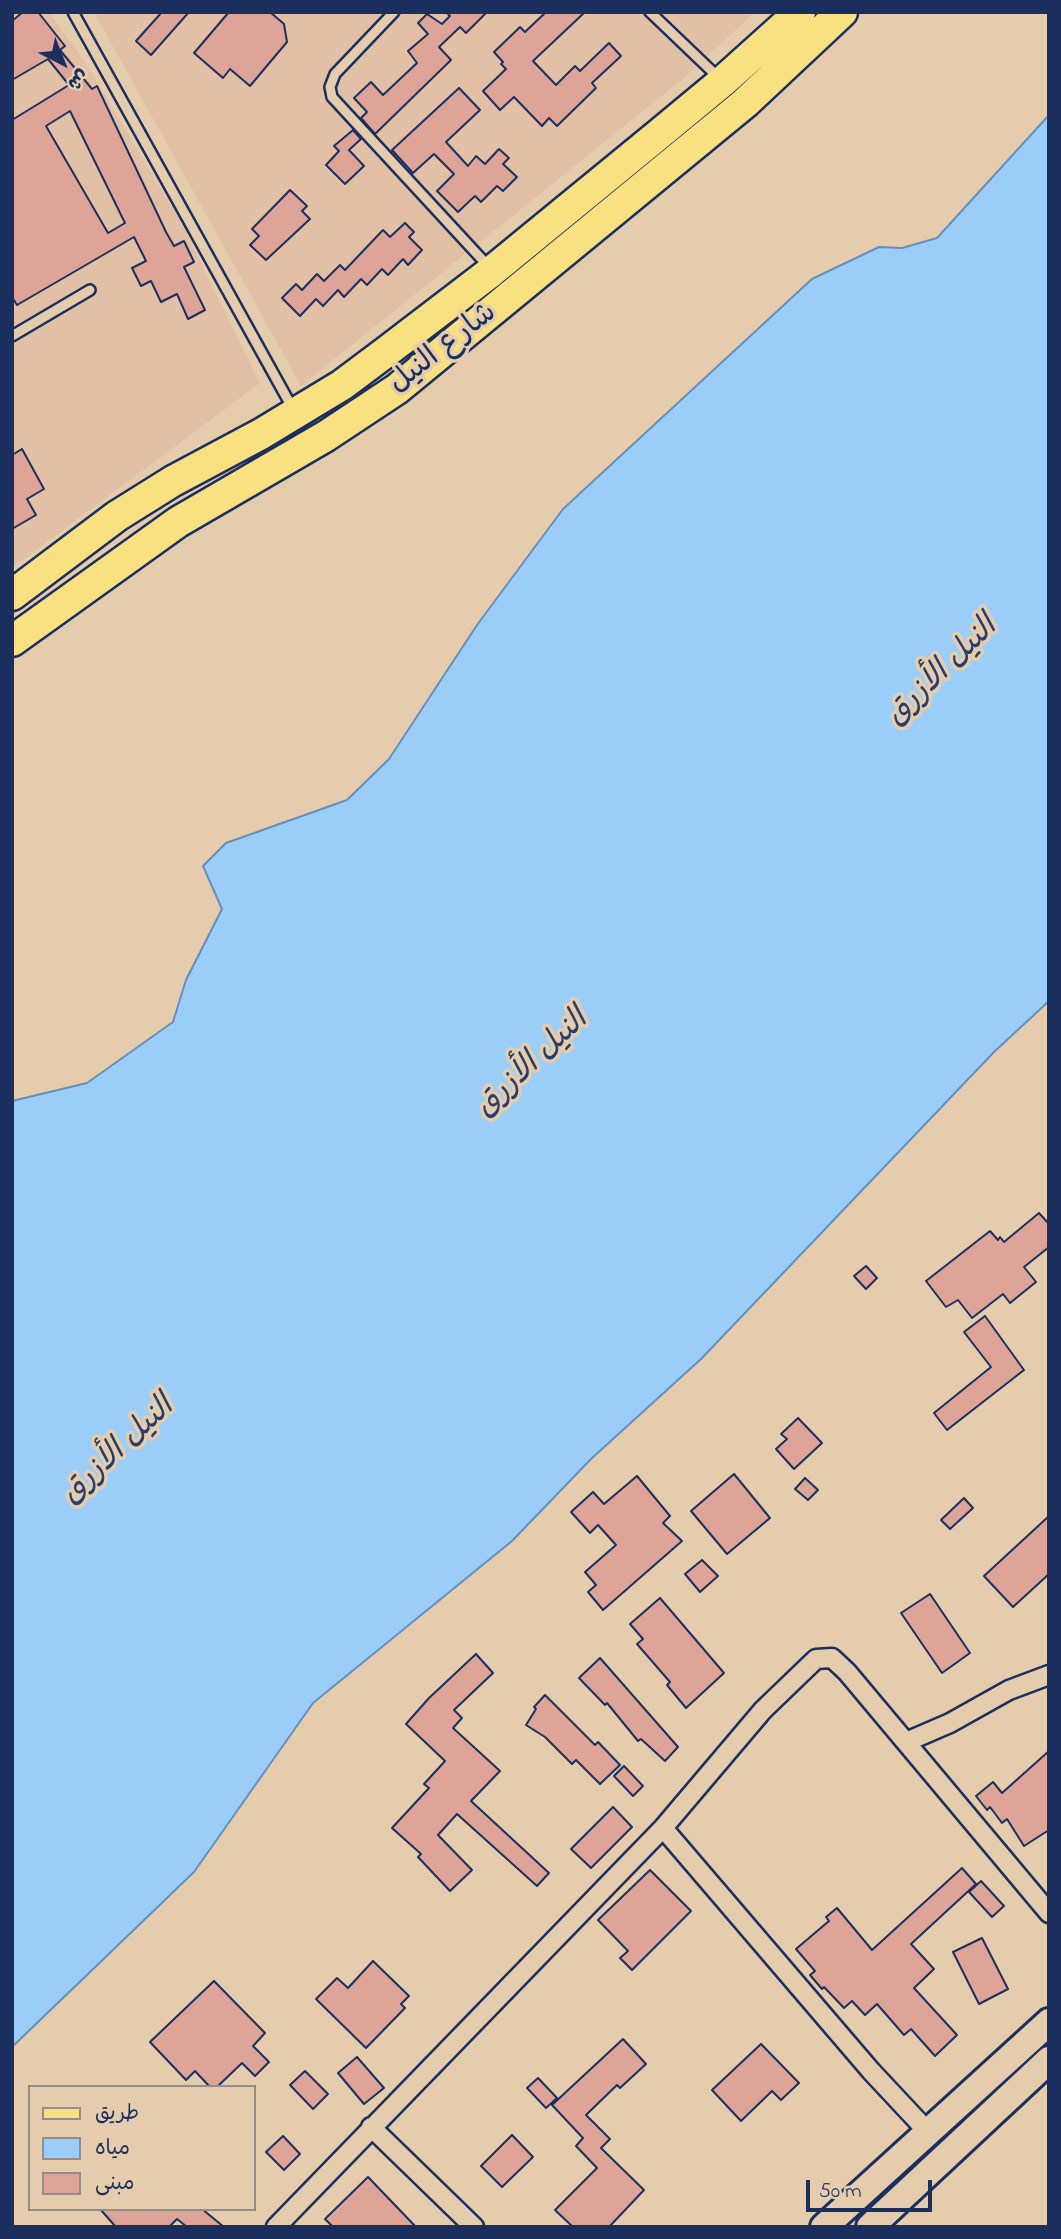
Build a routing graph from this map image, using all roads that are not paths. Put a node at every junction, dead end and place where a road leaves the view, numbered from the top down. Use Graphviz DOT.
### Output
graph roads {
  1 [pos="73,12"];
  2 [pos="394,12"];
  3 [pos="650,12"];
  4 [pos="800,12"];
  5 [pos="842,12"];
  6 [pos="722,82"];
  7 [pos="492,271"];
  8 [pos="90,290"];
  9 [pos="12,336"];
  10 [pos="296,413"];
  11 [pos="12,595"];
  12 [pos="12,641"];
  13 [pos="1049,1675"];
  14 [pos="906,1742"];
  15 [pos="663,1828"];
  16 [pos="1049,1913"];
  17 [pos="1044,2036"];
  18 [pos="1049,2060"];
  19 [pos="372,2127"];
  20 [pos="928,2132"];
  21 [pos="276,2227"];
  22 [pos="474,2227"];
  23 [pos="824,2227"];
  24 [pos="870,2227"];
  1 -- 10 [label="lane"];
  2 -- 7 [label="lane"];
  3 -- 6 [label="lane"];
  4 -- 6 [label="main road, شارع النيل"];
  5 -- 12 [label="main road, شارع النيل"];
  6 -- 7 [label="main road, شارع النيل"];
  7 -- 10 [label="main road, شارع النيل"];
  8 -- 9 [label="lane"];
  10 -- 11 [label="main road, شارع النيل"];
  13 -- 14 [label="street"];
  14 -- 15 [label="street"];
  14 -- 16 [label="street"];
  15 -- 19 [label="street"];
  15 -- 20 [label="street"];
  17 -- 20 [label="main road"];
  18 -- 24 [label="main road"];
  19 -- 21 [label="street"];
  19 -- 22 [label="street"];
  20 -- 23 [label="main road"];
}
